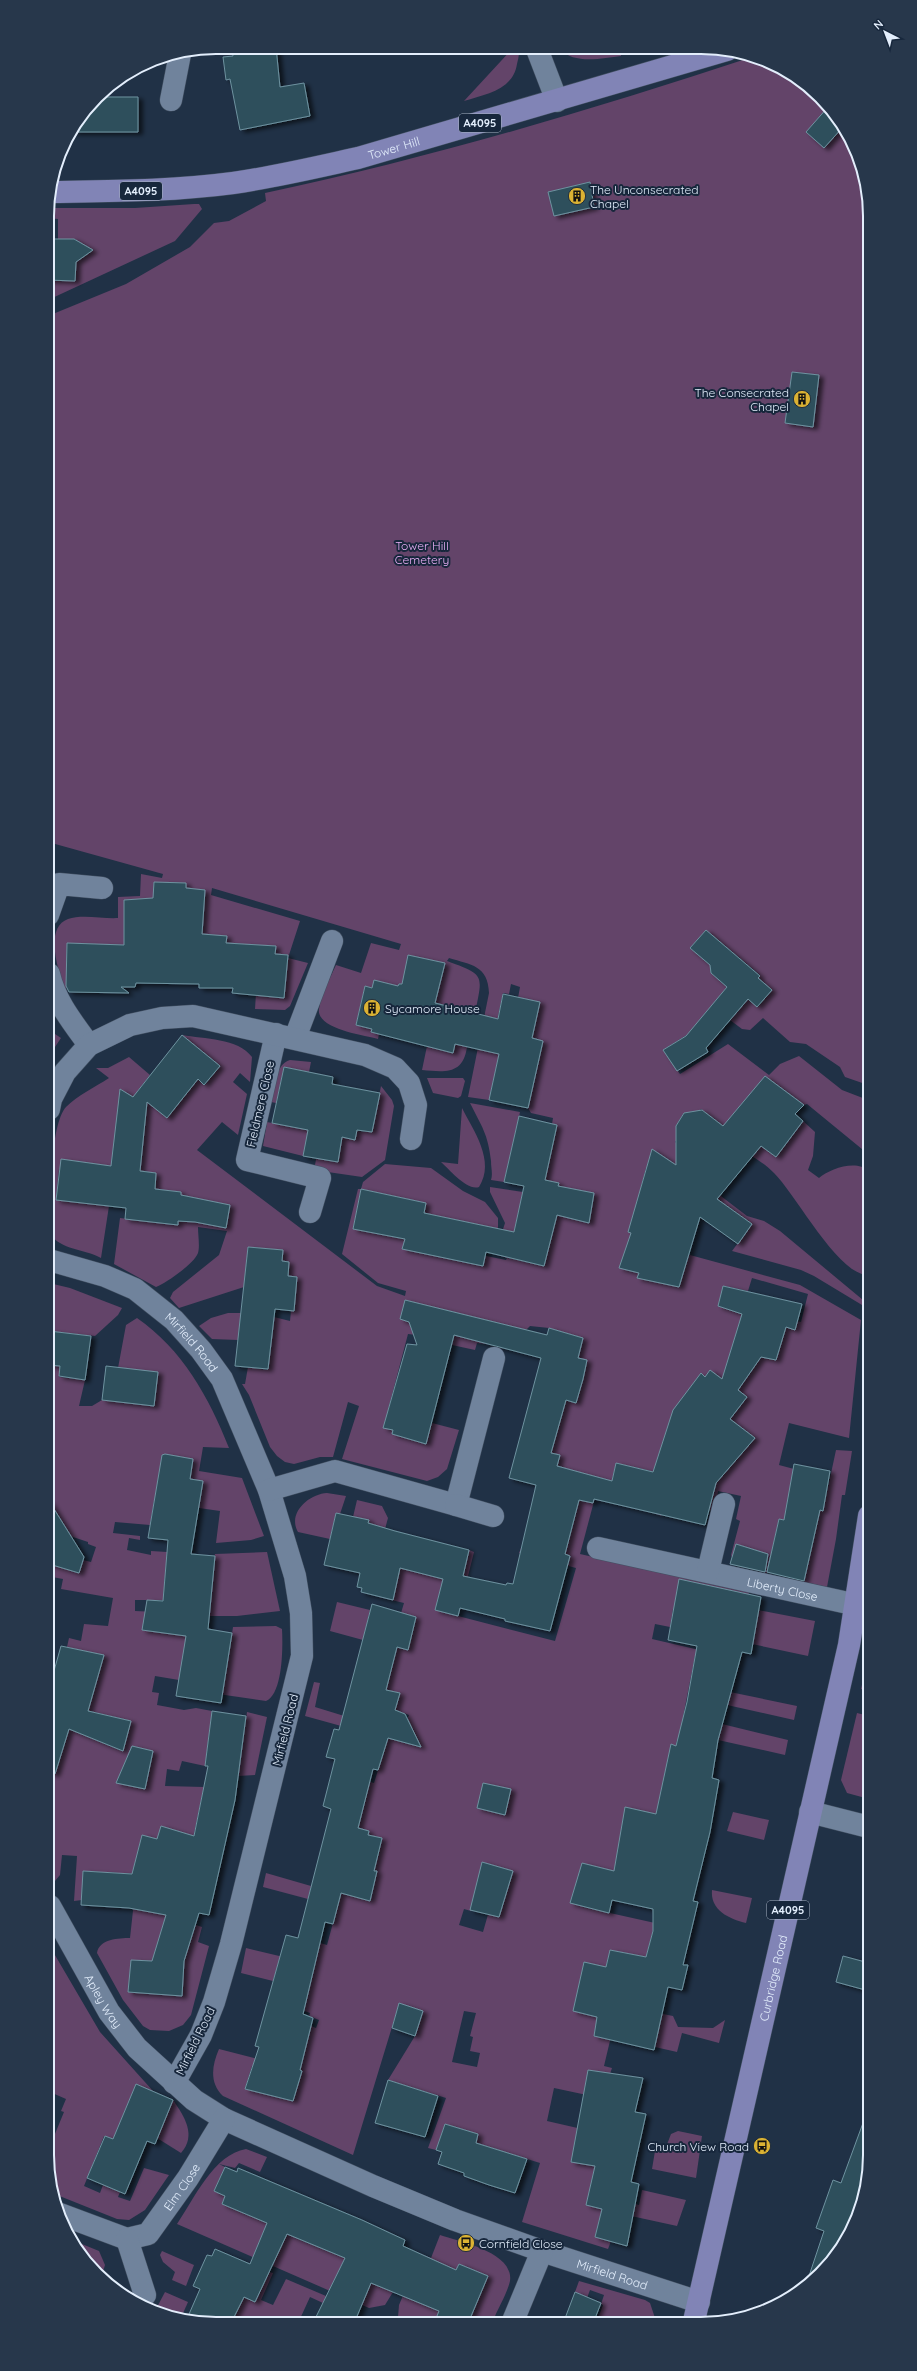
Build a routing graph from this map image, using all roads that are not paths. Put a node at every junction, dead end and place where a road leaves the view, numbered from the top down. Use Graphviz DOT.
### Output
graph roads {
  1 [pos="539,54"];
  2 [pos="713,54"];
  3 [pos="178,59"];
  4 [pos="171,100"];
  5 [pos="557,101"];
  6 [pos="56,192"];
  7 [pos="54,882"];
  8 [pos="102,888"];
  9 [pos="332,941"];
  10 [pos="54,991"];
  11 [pos="285,1036"];
  12 [pos="89,1045"];
  13 [pos="54,1093"];
  14 [pos="411,1139"];
  15 [pos="310,1212"];
  16 [pos="54,1261"];
  17 [pos="494,1358"];
  18 [pos="269,1490"];
  19 [pos="724,1504"];
  20 [pos="456,1505"];
  21 [pos="493,1516"];
  22 [pos="598,1548"];
  23 [pos="863,1560"];
  24 [pos="708,1571"];
  25 [pos="857,1605"];
  26 [pos="810,1812"];
  27 [pos="863,1825"];
  28 [pos="54,1913"];
  29 [pos="174,2083"];
  30 [pos="224,2119"];
  31 [pos="66,2216"];
  32 [pos="127,2238"];
  33 [pos="542,2251"];
  34 [pos="145,2295"];
  35 [pos="696,2311"];
  36 [pos="515,2317"];
  1 -- 5 [label="street"];
  2 -- 5 [label="main road, Tower Hill / A4095"];
  3 -- 4 [label="street"];
  5 -- 6 [label="main road, Tower Hill / A4095"];
  7 -- 8 [label="street"];
  9 -- 11 [label="street, Fieldmere Close"];
  10 -- 12 [label="street"];
  11 -- 12 [label="street"];
  11 -- 14 [label="street"];
  11 -- 15 [label="street, Fieldmere Close"];
  12 -- 13 [label="street"];
  16 -- 18 [label="street, Mirfield Road"];
  17 -- 20 [label="street"];
  18 -- 20 [label="street"];
  18 -- 29 [label="street, Mirfield Road"];
  19 -- 24 [label="street"];
  20 -- 21 [label="street"];
  22 -- 24 [label="street, Liberty Close"];
  23 -- 25 [label="main road, Curbridge Road / A4095"];
  24 -- 25 [label="street, Liberty Close"];
  25 -- 26 [label="main road, Curbridge Road / A4095"];
  26 -- 27 [label="street"];
  26 -- 35 [label="main road, Curbridge Road / A4095"];
  28 -- 29 [label="street, Apley Way"];
  29 -- 30 [label="street, Mirfield Road"];
  30 -- 32 [label="street, Elm Close"];
  30 -- 33 [label="street, Mirfield Road"];
  31 -- 32 [label="street"];
  32 -- 34 [label="street"];
  33 -- 35 [label="street, Mirfield Road"];
  33 -- 36 [label="street"];
}
